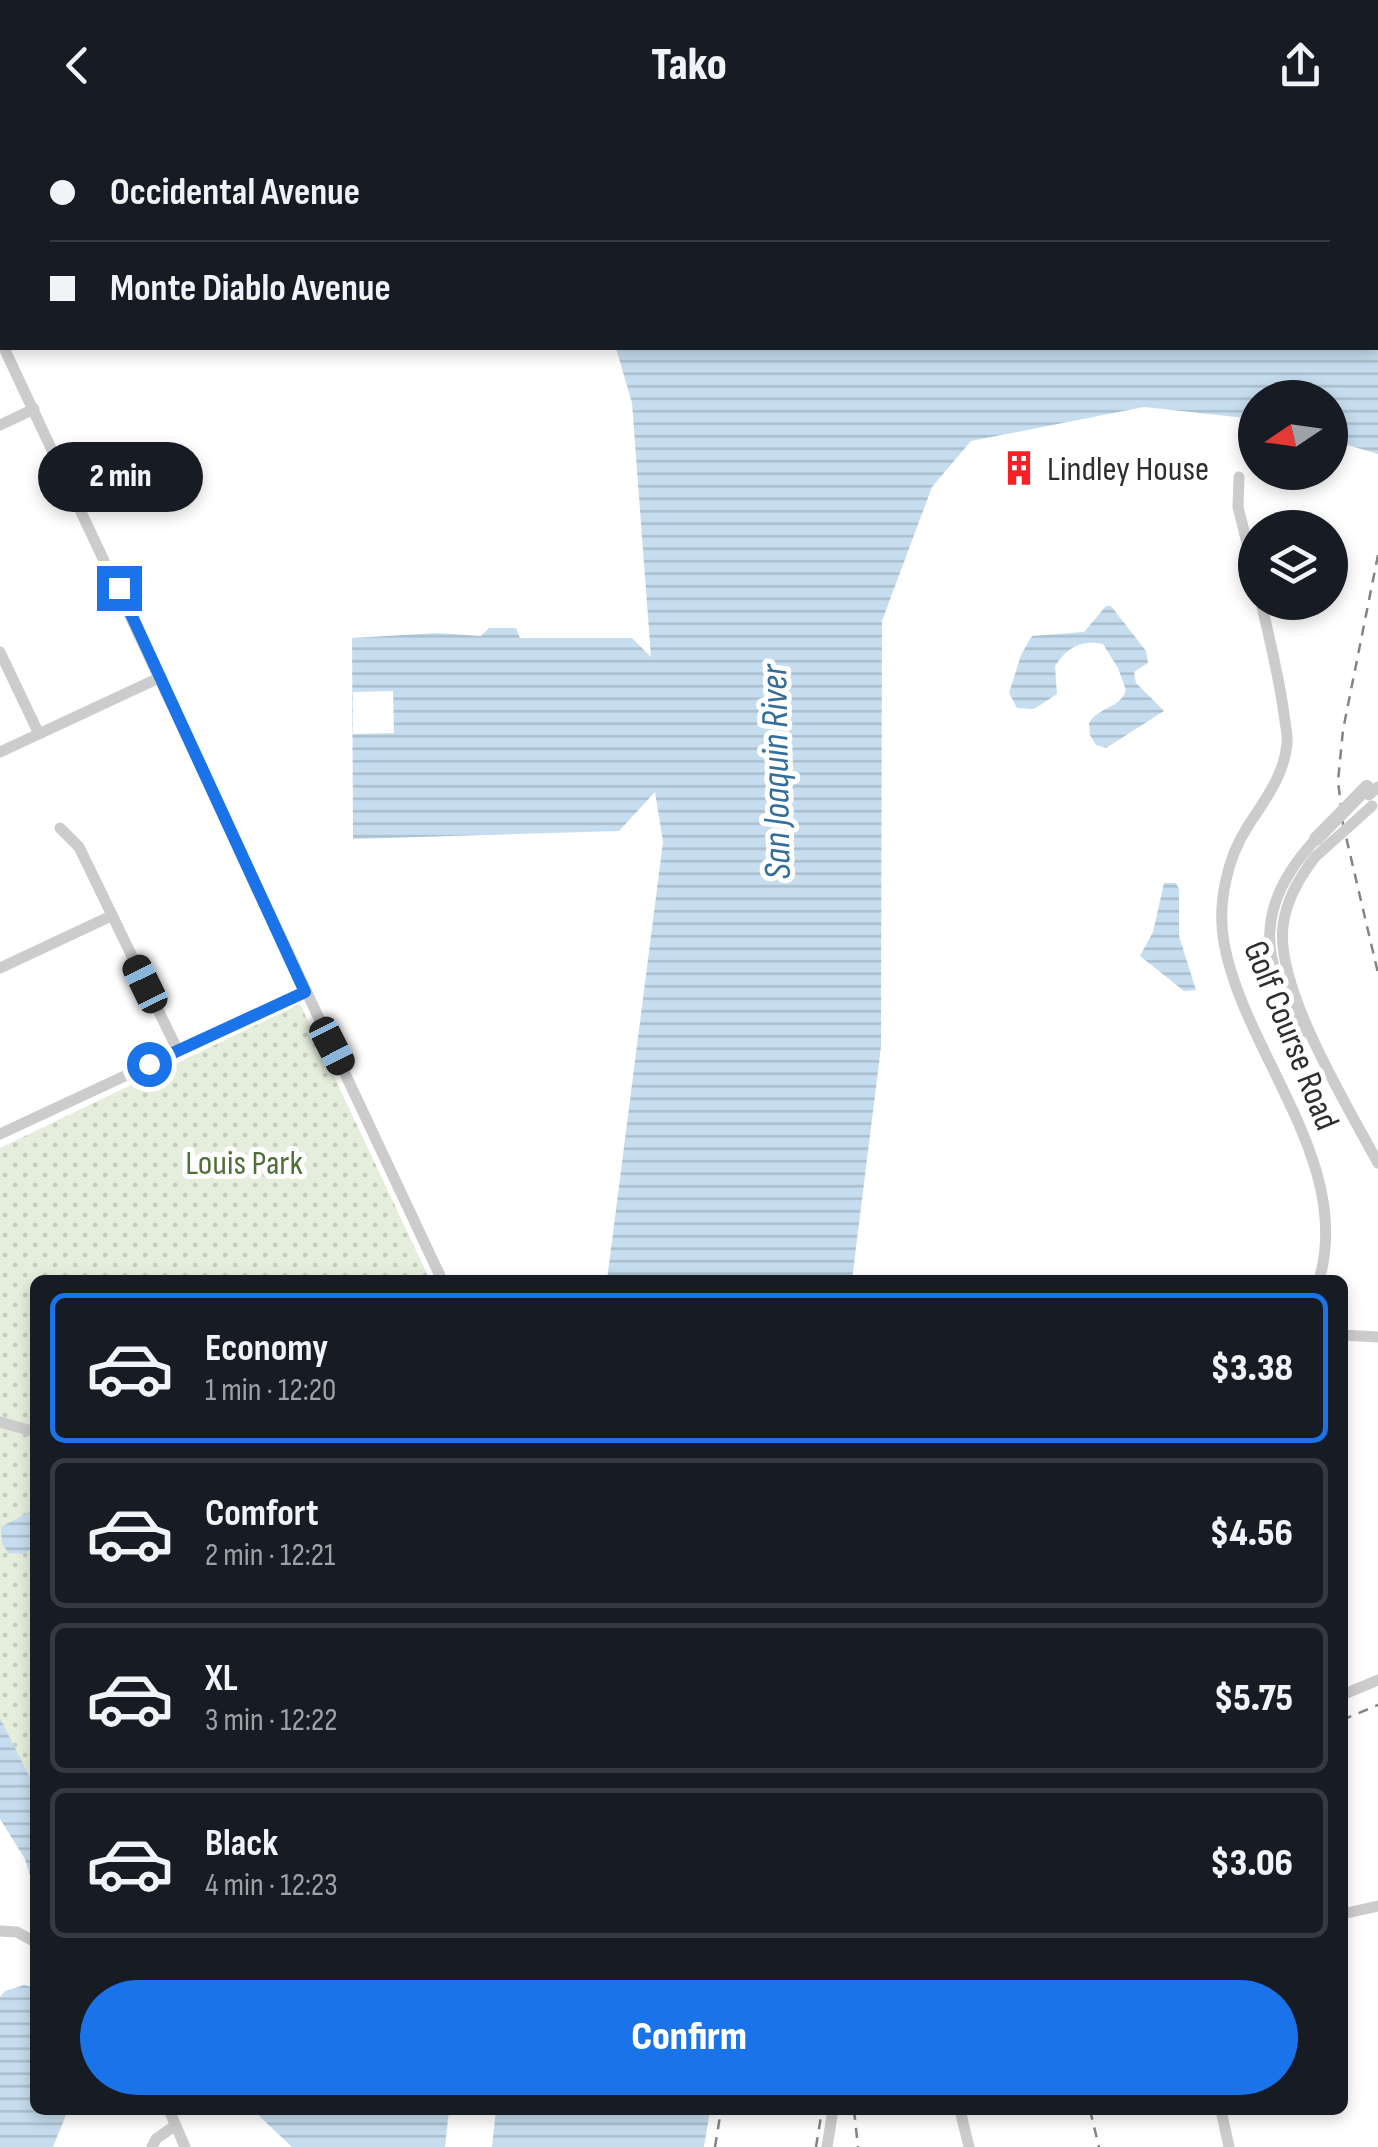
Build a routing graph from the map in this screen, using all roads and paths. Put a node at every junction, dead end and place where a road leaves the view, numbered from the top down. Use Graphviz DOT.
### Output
graph roads {
  1 [pos="5,350"];
  2 [pos="34,409"];
  3 [pos="0,425"];
  4 [pos="1266,620"];
  5 [pos="0,652"];
  6 [pos="160,677"];
  7 [pos="38,734"];
  8 [pos="0,752"];
  9 [pos="1374,792"];
  10 [pos="60,828"];
  11 [pos="1315,846"];
  12 [pos="111,916"];
  13 [pos="0,968"];
  14 [pos="305,992"];
  15 [pos="178,1051"];
  16 [pos="0,1134"];
  17 [pos="1378,1163"];
  18 [pos="440,1275"];
  19 [pos="1321,1275"];
  20 [pos="1348,1334"];
  21 [pos="1378,1336"];
  22 [pos="1,1422"];
  23 [pos="30,1431"];
  24 [pos="1378,1680"];
  25 [pos="1348,1692"];
  26 [pos="1378,1906"];
  27 [pos="1348,1913"];
  28 [pos="0,1931"];
  29 [pos="30,1939"];
  30 [pos="170,2115"];
  31 [pos="832,2115"];
  32 [pos="961,2115"];
  33 [pos="1222,2115"];
  34 [pos="174,2127"];
  35 [pos="152,2147"];
  36 [pos="185,2147"];
  37 [pos="827,2147"];
  38 [pos="969,2147"];
  39 [pos="1230,2147"];
  1 -- 2 [label="street"];
  2 -- 3 [label="street"];
  2 -- 6 [label="street"];
  4 -- 19 [label="street, Golf Course Road"];
  5 -- 7 [label="street"];
  6 -- 7 [label="street"];
  6 -- 14 [label="street"];
  7 -- 8 [label="street"];
  9 -- 11 [label="street, bridge"];
  10 -- 12 [label="street"];
  11 -- 17 [label="street"];
  12 -- 13 [label="street"];
  12 -- 15 [label="street"];
  14 -- 15 [label="street"];
  14 -- 18 [label="street"];
  15 -- 16 [label="street"];
  20 -- 21 [label="street"];
  22 -- 23 [label="street"];
  24 -- 25 [label="street"];
  26 -- 27 [label="street"];
  28 -- 29 [label="street"];
  30 -- 34 [label="street"];
  31 -- 37 [label="street"];
  32 -- 38 [label="street"];
  33 -- 39 [label="street"];
  34 -- 35 [label="street"];
  34 -- 36 [label="street"];
}
